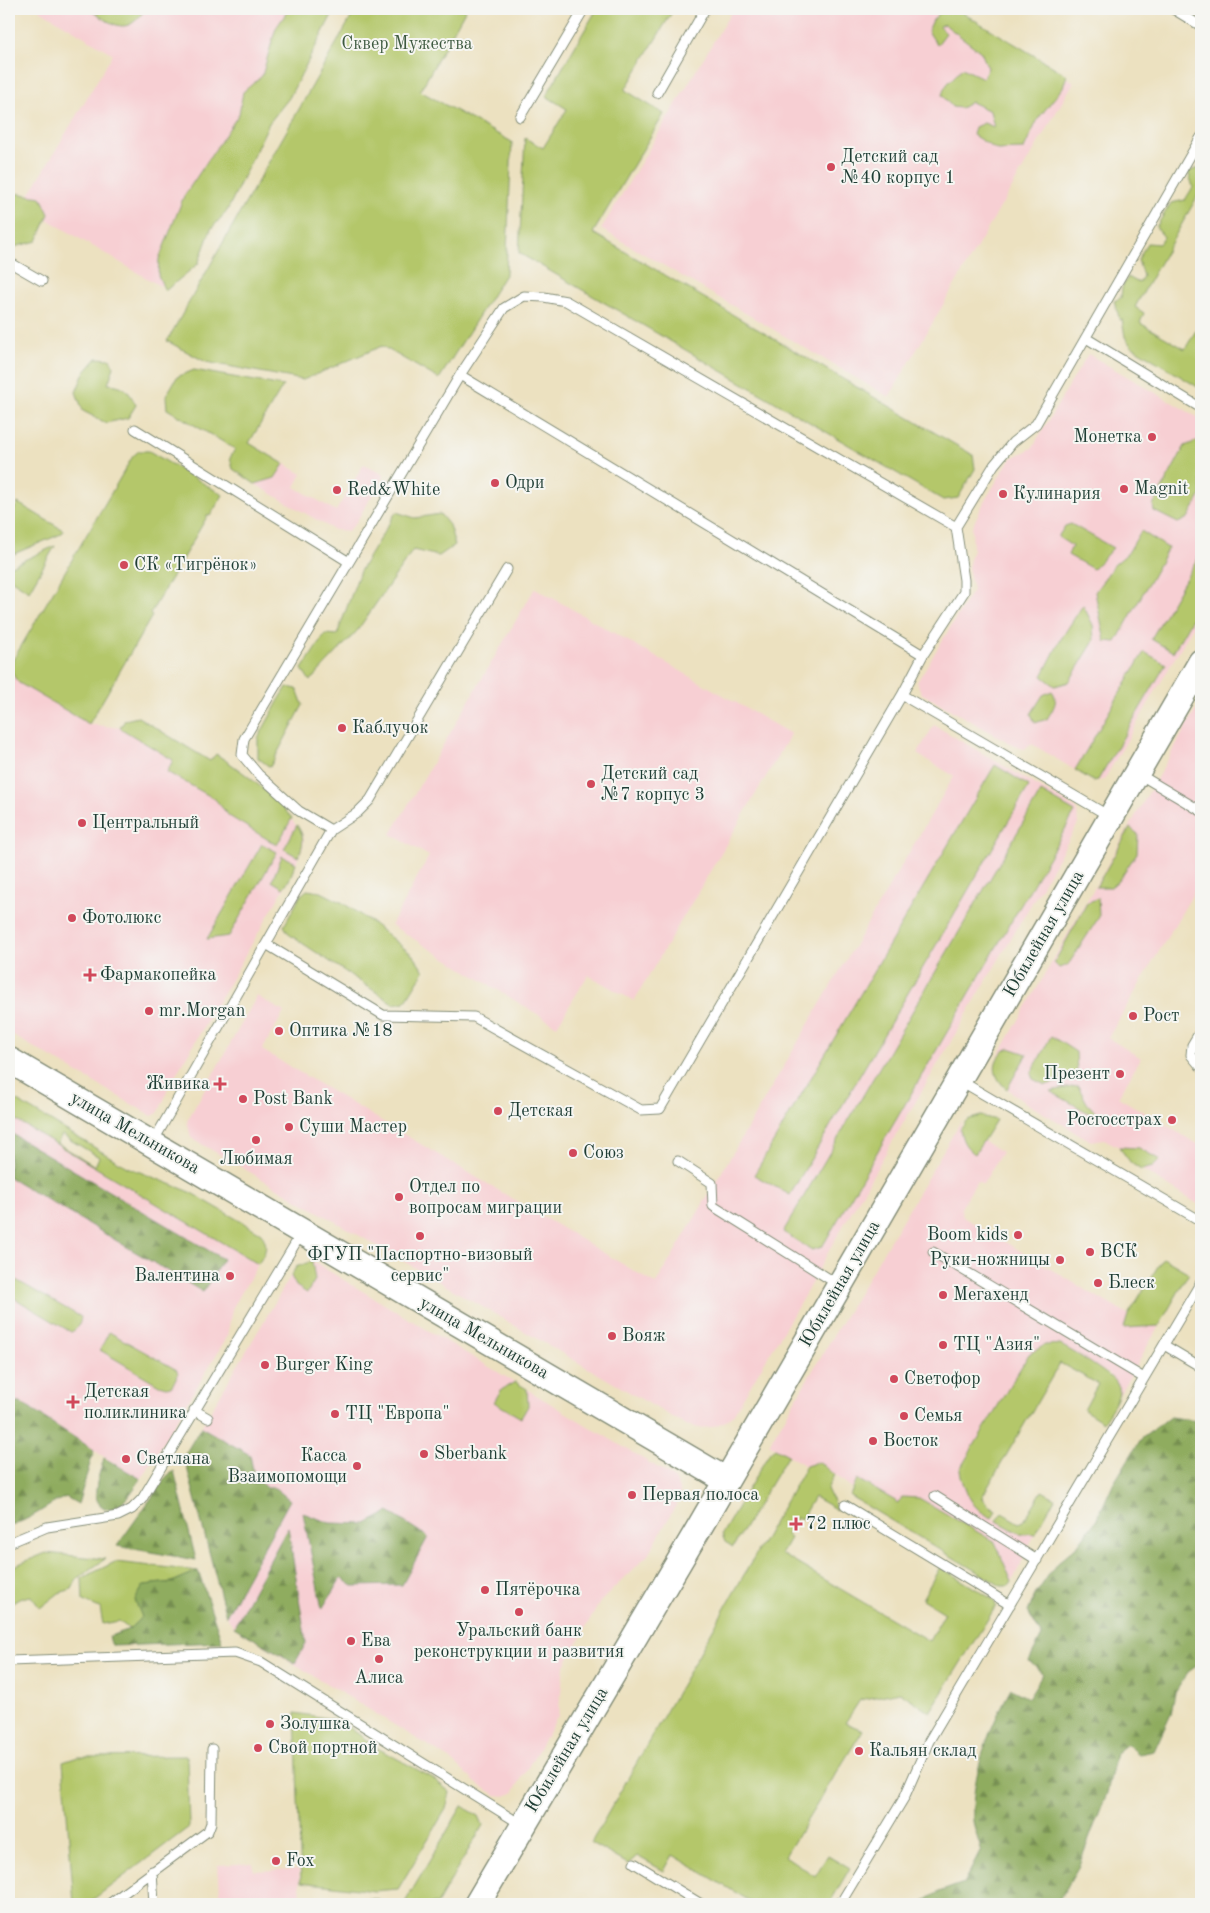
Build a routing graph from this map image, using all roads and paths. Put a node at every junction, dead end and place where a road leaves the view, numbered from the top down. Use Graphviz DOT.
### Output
graph roads {
  1 [pos="584,9"];
  2 [pos="704,9"];
  3 [pos="1173,9"];
  4 [pos="1201,26"];
  5 [pos="657,93"];
  6 [pos="520,117"];
  7 [pos="1201,137"];
  8 [pos="9,262"];
  9 [pos="42,281"];
  10 [pos="1086,338"];
  11 [pos="460,375"];
  12 [pos="1201,408"];
  13 [pos="135,430"];
  14 [pos="956,527"];
  15 [pos="349,562"];
  16 [pos="508,569"];
  17 [pos="923,655"];
  18 [pos="1201,662"];
  19 [pos="1194,689"];
  20 [pos="902,695"];
  21 [pos="1137,773"];
  22 [pos="1201,811"];
  23 [pos="1111,818"];
  24 [pos="331,830"];
  25 [pos="266,944"];
  26 [pos="1201,1030"];
  27 [pos="9,1060"];
  28 [pos="1201,1067"];
  29 [pos="959,1080"];
  30 [pos="152,1144"];
  31 [pos="678,1161"];
  32 [pos="1201,1221"];
  33 [pos="302,1232"];
  34 [pos="932,1252"];
  35 [pos="1201,1282"];
  36 [pos="840,1285"];
  37 [pos="1164,1345"];
  38 [pos="1201,1367"];
  39 [pos="1144,1378"];
  40 [pos="194,1410"];
  41 [pos="208,1418"];
  42 [pos="726,1480"];
  43 [pos="935,1496"];
  44 [pos="845,1506"];
  45 [pos="9,1543"];
  46 [pos="1037,1560"];
  47 [pos="1010,1605"];
  48 [pos="9,1660"];
  49 [pos="212,1749"];
  50 [pos="523,1826"];
  51 [pos="634,1864"];
  52 [pos="152,1871"];
  53 [pos="109,1904"];
  54 [pos="154,1904"];
  55 [pos="476,1904"];
  56 [pos="701,1904"];
  57 [pos="840,1904"];
  1 -- 6 [label="lane"];
  2 -- 5 [label="lane"];
  3 -- 4 [label="lane"];
  7 -- 10 [label="lane"];
  8 -- 9 [label="lane"];
  10 -- 12 [label="lane"];
  10 -- 14 [label="lane"];
  11 -- 14 [label="lane"];
  11 -- 15 [label="lane"];
  11 -- 17 [label="lane"];
  13 -- 15 [label="lane"];
  14 -- 17 [label="lane"];
  15 -- 24 [label="lane"];
  16 -- 24 [label="lane"];
  17 -- 20 [label="lane"];
  18 -- 19 [label="main road, Юбилейная улица"];
  19 -- 21 [label="main road, Юбилейная улица"];
  20 -- 23 [label="lane"];
  20 -- 25 [label="lane"];
  21 -- 22 [label="lane"];
  21 -- 23 [label="main road, Юбилейная улица"];
  23 -- 29 [label="main road, Юбилейная улица"];
  24 -- 25 [label="lane"];
  25 -- 30 [label="lane"];
  26 -- 28 [label="lane"];
  27 -- 30 [label="main road, улица Мельникова"];
  29 -- 32 [label="lane"];
  29 -- 36 [label="main road, Юбилейная улица"];
  30 -- 33 [label="main road, улица Мельникова"];
  31 -- 36 [label="lane"];
  33 -- 40 [label="lane"];
  33 -- 42 [label="main road, улица Мельникова"];
  34 -- 39 [label="lane"];
  35 -- 37 [label="lane"];
  36 -- 42 [label="main road, Юбилейная улица"];
  37 -- 38 [label="lane"];
  37 -- 39 [label="lane"];
  39 -- 46 [label="lane"];
  40 -- 41 [label="lane"];
  40 -- 45 [label="lane"];
  42 -- 50 [label="main road, Юбилейная улица"];
  43 -- 46 [label="lane"];
  44 -- 47 [label="lane"];
  46 -- 47 [label="lane"];
  47 -- 57 [label="lane"];
  48 -- 50 [label="lane"];
  49 -- 52 [label="lane"];
  50 -- 55 [label="main road, Юбилейная улица"];
  51 -- 56 [label="lane"];
  52 -- 53 [label="lane"];
  52 -- 54 [label="lane"];
}
